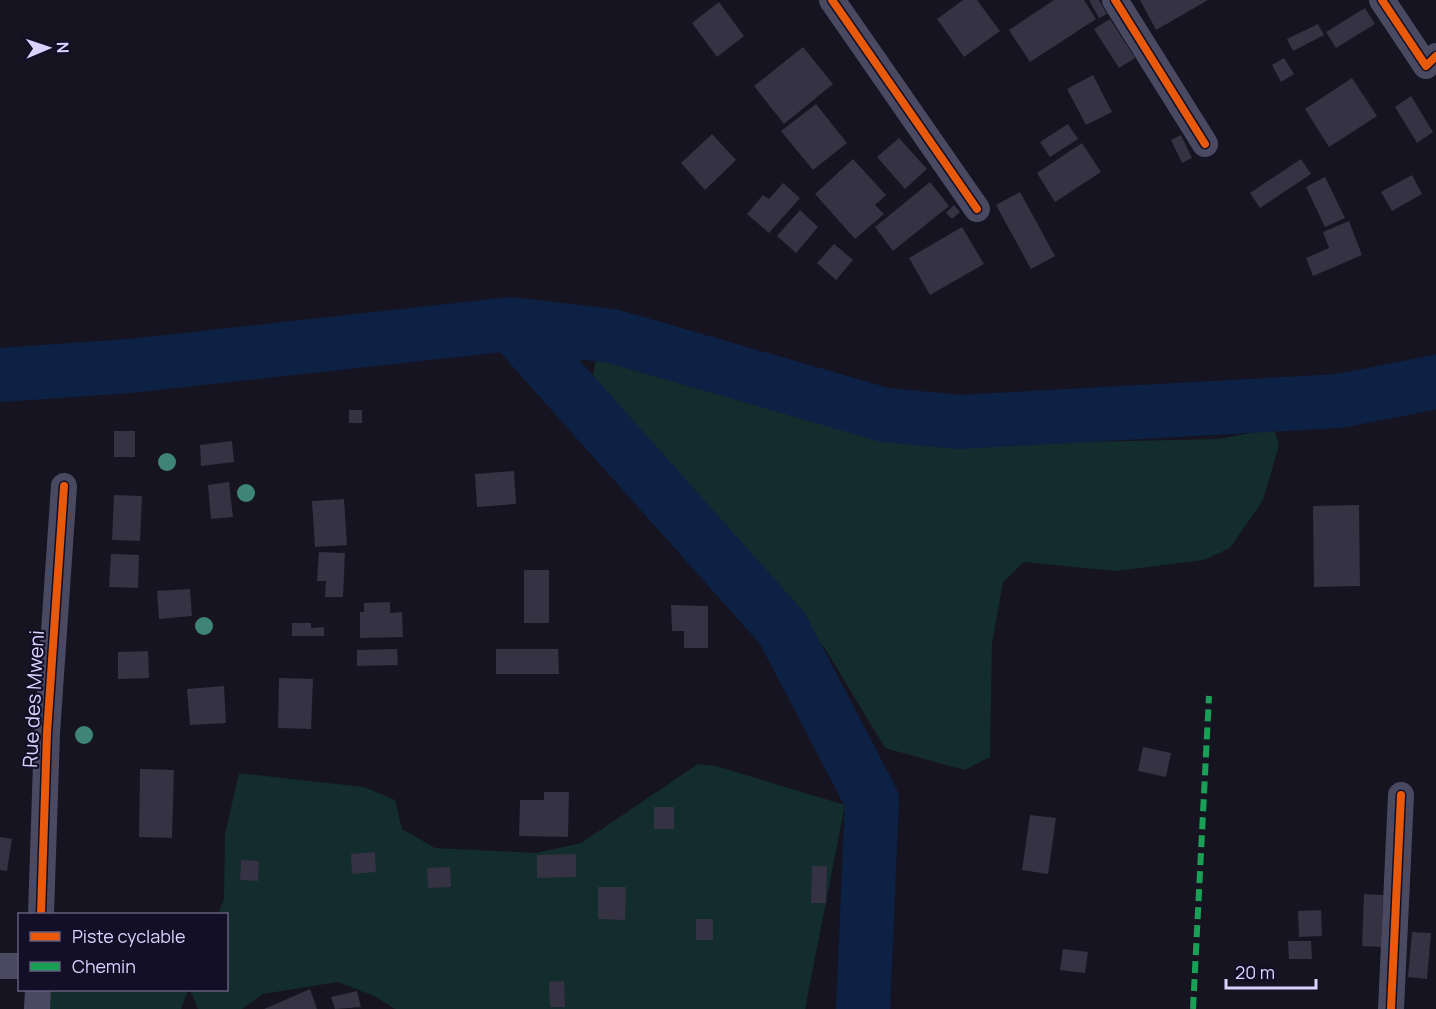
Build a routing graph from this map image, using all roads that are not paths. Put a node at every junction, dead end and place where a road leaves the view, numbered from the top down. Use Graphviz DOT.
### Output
graph roads {
  1 [pos="832,0"];
  2 [pos="1115,0"];
  3 [pos="1382,0"];
  4 [pos="1436,56"];
  5 [pos="1205,144"];
  6 [pos="977,209"];
  7 [pos="64,486"];
  8 [pos="1401,795"];
  9 [pos="41,913"];
  10 [pos="0,966"];
  11 [pos="18,966"];
  12 [pos="38,991"];
  13 [pos="37,1009"];
  14 [pos="1390,1009"];
  1 -- 6 [label="street"];
  2 -- 5 [label="street"];
  3 -- 4 [label="street"];
  7 -- 9 [label="street, Rue des Mweni"];
  8 -- 14 [label="street"];
  10 -- 11 [label="street"];
  12 -- 13 [label="street"];
}
